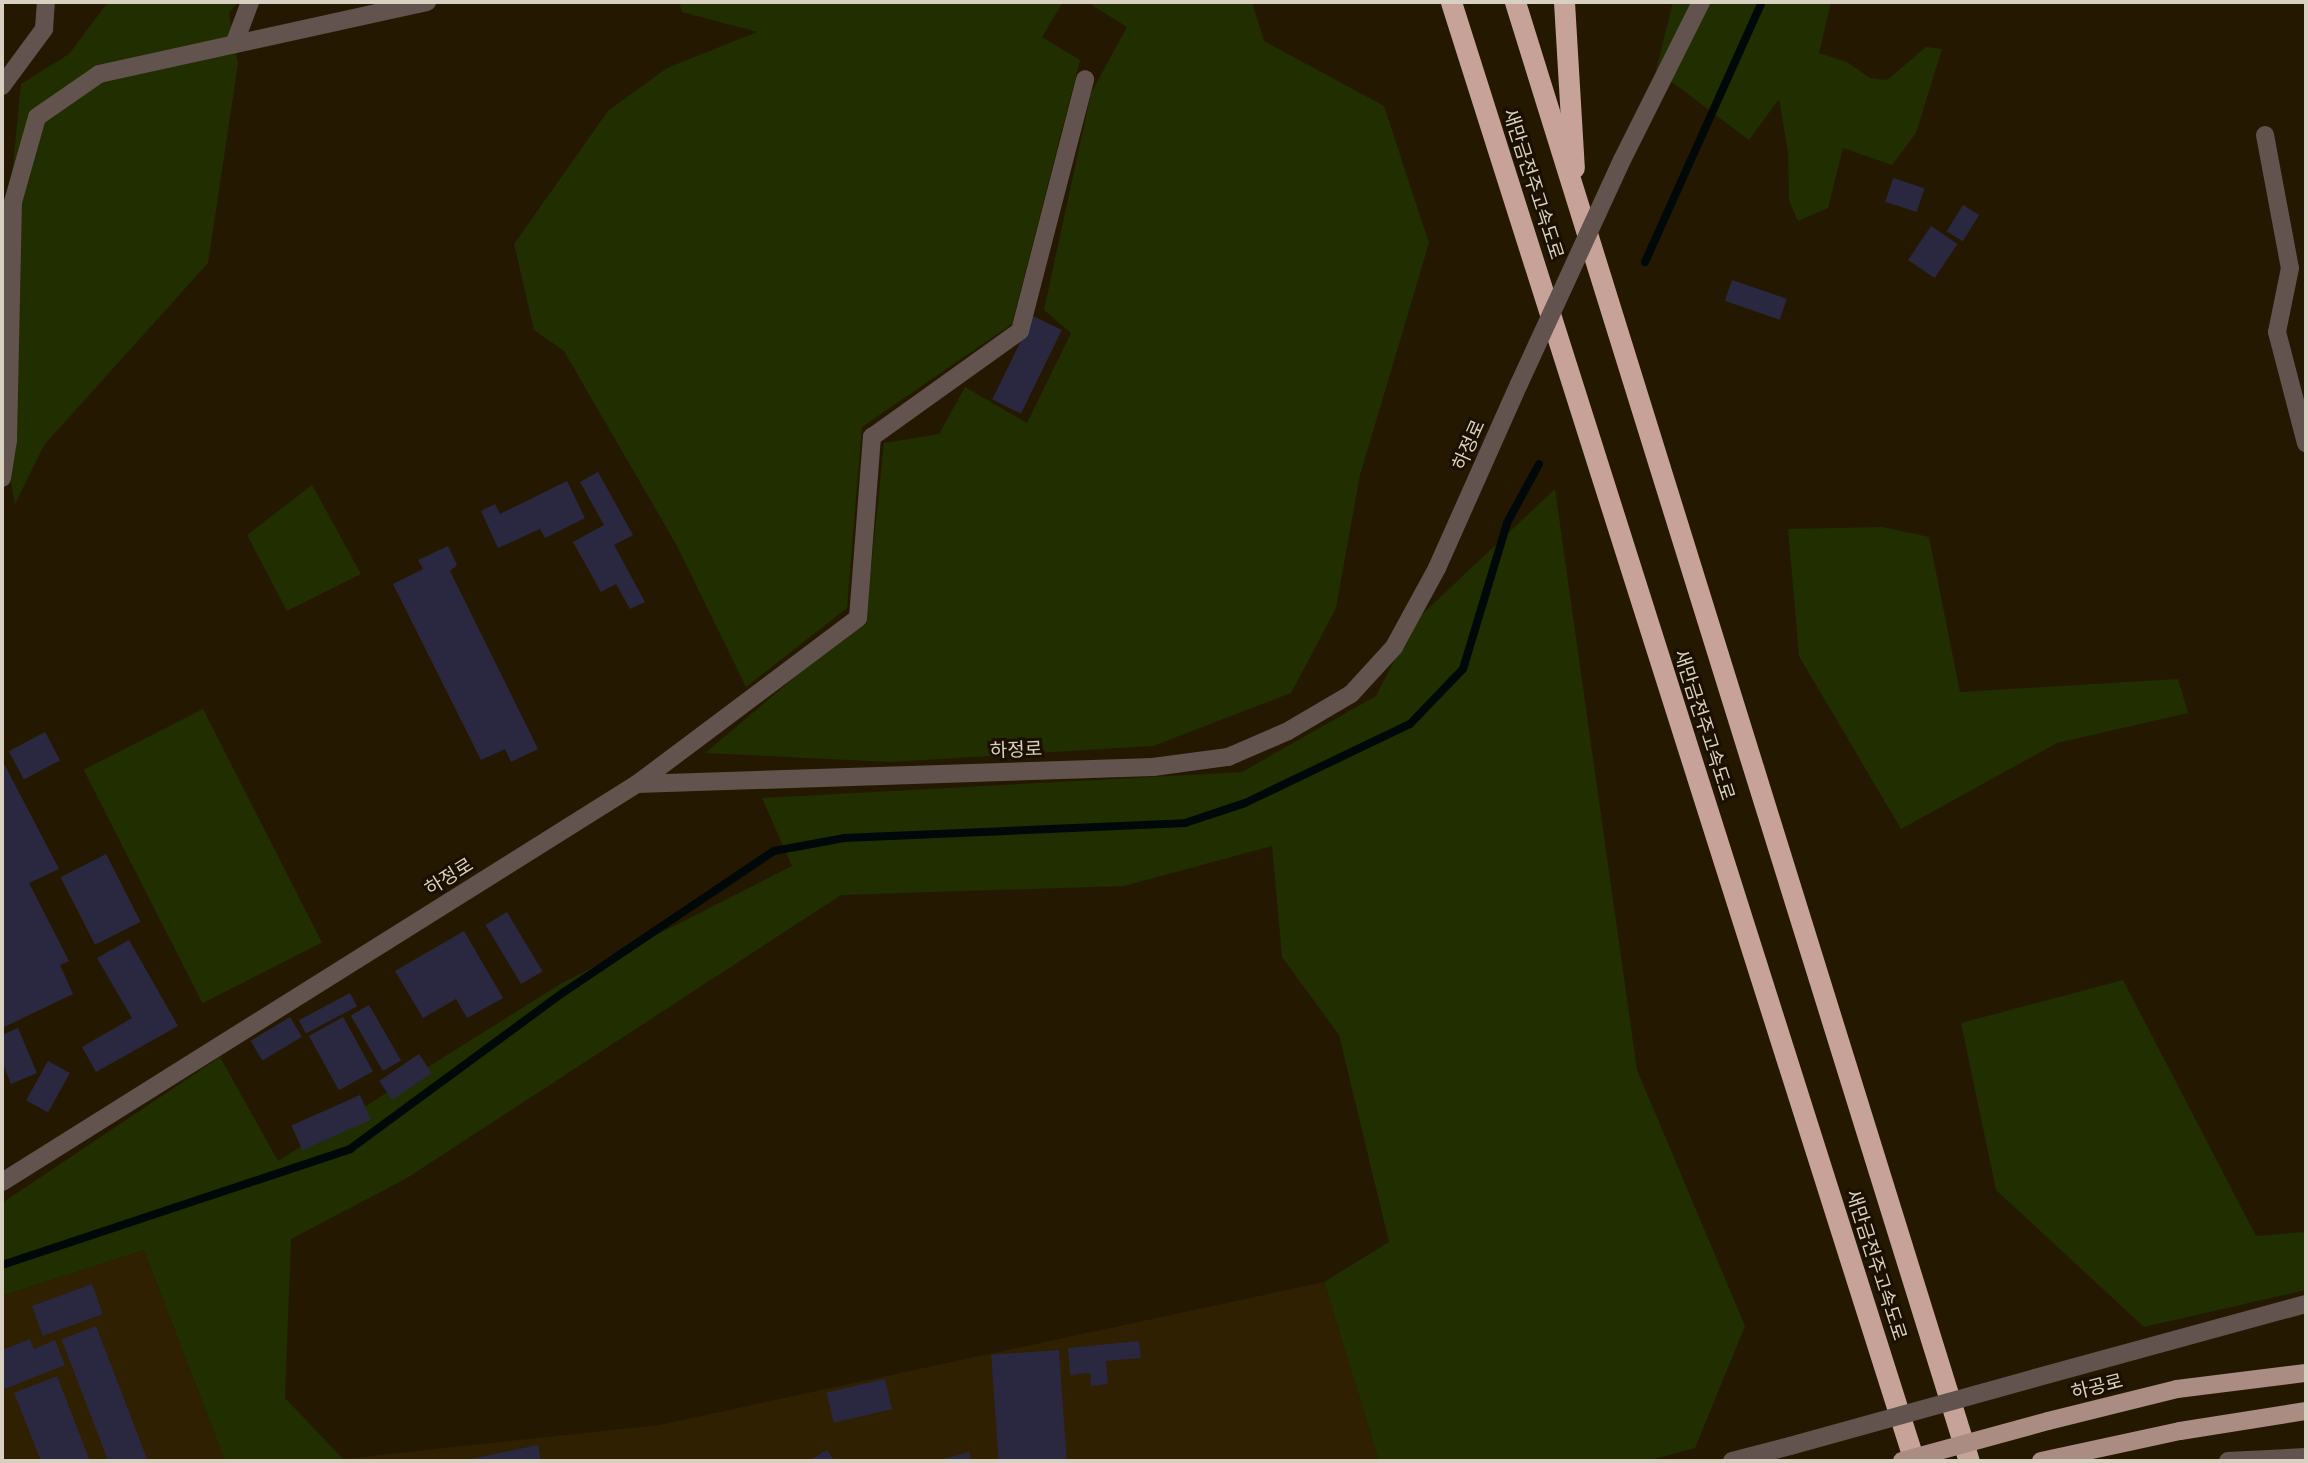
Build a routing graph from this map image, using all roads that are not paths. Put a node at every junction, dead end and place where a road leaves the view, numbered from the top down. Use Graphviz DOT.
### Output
graph roads {
  1 [pos="46,2"];
  2 [pos="250,2"];
  3 [pos="426,2"];
  4 [pos="1451,2"];
  5 [pos="1515,2"];
  6 [pos="1564,2"];
  7 [pos="1701,2"];
  8 [pos="235,43"];
  9 [pos="1085,79"];
  10 [pos="2,86"];
  11 [pos="2265,135"];
  12 [pos="1577,209"];
  13 [pos="5,435"];
  14 [pos="2306,443"];
  15 [pos="2,478"];
  16 [pos="637,784"];
  17 [pos="2,1182"];
  18 [pos="2306,1304"];
  19 [pos="2306,1373"];
  20 [pos="2306,1411"];
  21 [pos="2306,1457"];
  22 [pos="2049,1459"];
  23 [pos="1732,1461"];
  24 [pos="1902,1461"];
  25 [pos="1914,1461"];
  26 [pos="1969,1461"];
  27 [pos="2228,1461"];
  1 -- 10 [label="street"];
  2 -- 8 [label="street"];
  3 -- 8 [label="street"];
  4 -- 25 [label="highway, 새만금전주고속도로"];
  5 -- 12 [label="highway, 새만금전주고속도로"];
  6 -- 12 [label="highway"];
  7 -- 16 [label="street, 하정로, bridge"];
  8 -- 13 [label="street"];
  9 -- 16 [label="street"];
  11 -- 14 [label="street"];
  12 -- 26 [label="highway, 새만금전주고속도로"];
  13 -- 15 [label="street"];
  16 -- 17 [label="street, 하정로"];
  18 -- 23 [label="street, bridge"];
  19 -- 24 [label="main road, 하공로, bridge"];
  20 -- 22 [label="main road"];
  21 -- 27 [label="street"];
}
